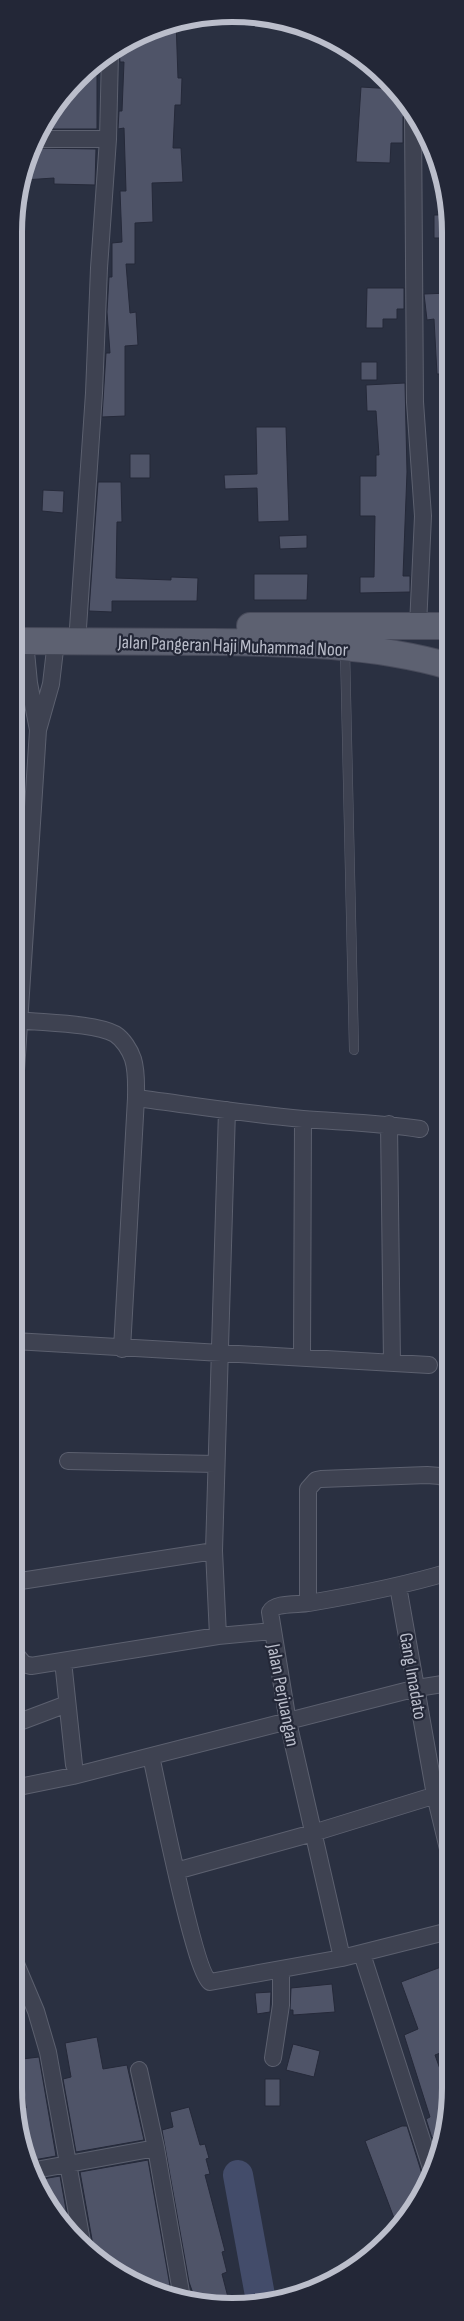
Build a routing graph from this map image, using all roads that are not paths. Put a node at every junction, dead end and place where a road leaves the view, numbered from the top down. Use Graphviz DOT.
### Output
graph roads {
  1 [pos="106,65"];
  2 [pos="413,127"];
  3 [pos="44,139"];
  4 [pos="108,139"];
  5 [pos="418,626"];
  6 [pos="442,626"];
  7 [pos="67,634"];
  8 [pos="22,636"];
  9 [pos="344,647"];
  10 [pos="22,653"];
  11 [pos="442,664"];
  12 [pos="38,730"];
  13 [pos="22,974"];
  14 [pos="22,1020"];
  15 [pos="354,1050"];
  16 [pos="136,1098"];
  17 [pos="227,1110"];
  18 [pos="303,1119"];
  19 [pos="389,1124"];
  20 [pos="420,1129"];
  21 [pos="22,1342"];
  22 [pos="122,1349"];
  23 [pos="219,1355"];
  24 [pos="302,1358"];
  25 [pos="392,1363"];
  26 [pos="429,1365"];
  27 [pos="68,1461"];
  28 [pos="216,1464"];
  29 [pos="442,1477"];
  30 [pos="214,1551"];
  31 [pos="442,1574"];
  32 [pos="22,1581"];
  33 [pos="398,1586"];
  34 [pos="308,1603"];
  35 [pos="272,1630"];
  36 [pos="218,1636"];
  37 [pos="63,1661"];
  38 [pos="22,1662"];
  39 [pos="442,1684"];
  40 [pos="417,1688"];
  41 [pos="67,1704"];
  42 [pos="22,1721"];
  43 [pos="288,1722"];
  44 [pos="151,1756"];
  45 [pos="74,1765"];
  46 [pos="22,1786"];
  47 [pos="442,1793"];
  48 [pos="312,1833"];
  49 [pos="176,1871"];
  50 [pos="442,1933"];
  51 [pos="362,1954"];
  52 [pos="339,1959"];
  53 [pos="281,1970"];
  54 [pos="22,1978"];
  55 [pos="273,2058"];
  56 [pos="139,2070"];
  57 [pos="156,2148"];
  58 [pos="429,2161"];
  59 [pos="68,2163"];
  60 [pos="38,2169"];
  61 [pos="81,2234"];
  62 [pos="181,2292"];
  1 -- 4 [label="street"];
  2 -- 5 [label="street"];
  3 -- 4 [label="street"];
  4 -- 7 [label="street"];
  5 -- 6 [label="main road, Jalan Pangeran Haji Muhammad Noor"];
  5 -- 7 [label="main road, Jalan Pangeran Haji Muhammad Noor"];
  7 -- 8 [label="main road, Jalan Pangeran Haji Muhammad Noor"];
  7 -- 9 [label="main road, Jalan Pangeran Haji Muhammad Noor"];
  7 -- 12 [label="street"];
  9 -- 11 [label="main road, Jalan Pangeran Haji Muhammad Noor"];
  9 -- 15 [label="lane"];
  10 -- 12 [label="street"];
  12 -- 13 [label="street"];
  14 -- 16 [label="street"];
  16 -- 17 [label="street"];
  16 -- 22 [label="street"];
  17 -- 18 [label="street"];
  17 -- 23 [label="street"];
  18 -- 19 [label="street"];
  18 -- 24 [label="street"];
  19 -- 20 [label="street"];
  19 -- 25 [label="street"];
  21 -- 22 [label="street"];
  22 -- 23 [label="street"];
  23 -- 24 [label="street"];
  23 -- 28 [label="street"];
  24 -- 25 [label="street"];
  25 -- 26 [label="street"];
  27 -- 28 [label="street"];
  28 -- 30 [label="street"];
  29 -- 34 [label="street"];
  30 -- 32 [label="street"];
  30 -- 36 [label="street"];
  31 -- 33 [label="street, Jalan Perjuangan"];
  33 -- 34 [label="street, Jalan Perjuangan"];
  33 -- 40 [label="street, Gang Imadato"];
  34 -- 35 [label="street, Jalan Perjuangan"];
  35 -- 36 [label="street"];
  35 -- 43 [label="street, Jalan Perjuangan"];
  36 -- 37 [label="street"];
  37 -- 38 [label="street"];
  37 -- 41 [label="street"];
  39 -- 40 [label="street"];
  40 -- 43 [label="street"];
  40 -- 47 [label="street, Gang Imadato"];
  41 -- 42 [label="street"];
  41 -- 45 [label="street"];
  43 -- 44 [label="street"];
  43 -- 48 [label="street, Jalan Perjuangan"];
  44 -- 46 [label="street"];
  44 -- 49 [label="street"];
  47 -- 48 [label="street"];
  48 -- 49 [label="street"];
  48 -- 52 [label="street, Jalan Perjuangan"];
  49 -- 53 [label="street"];
  50 -- 51 [label="street"];
  51 -- 52 [label="street"];
  51 -- 58 [label="street"];
  52 -- 53 [label="street"];
  53 -- 55 [label="street"];
  54 -- 59 [label="street"];
  56 -- 57 [label="street"];
  57 -- 59 [label="street"];
  57 -- 62 [label="street"];
  59 -- 60 [label="street"];
  59 -- 61 [label="street"];
}
